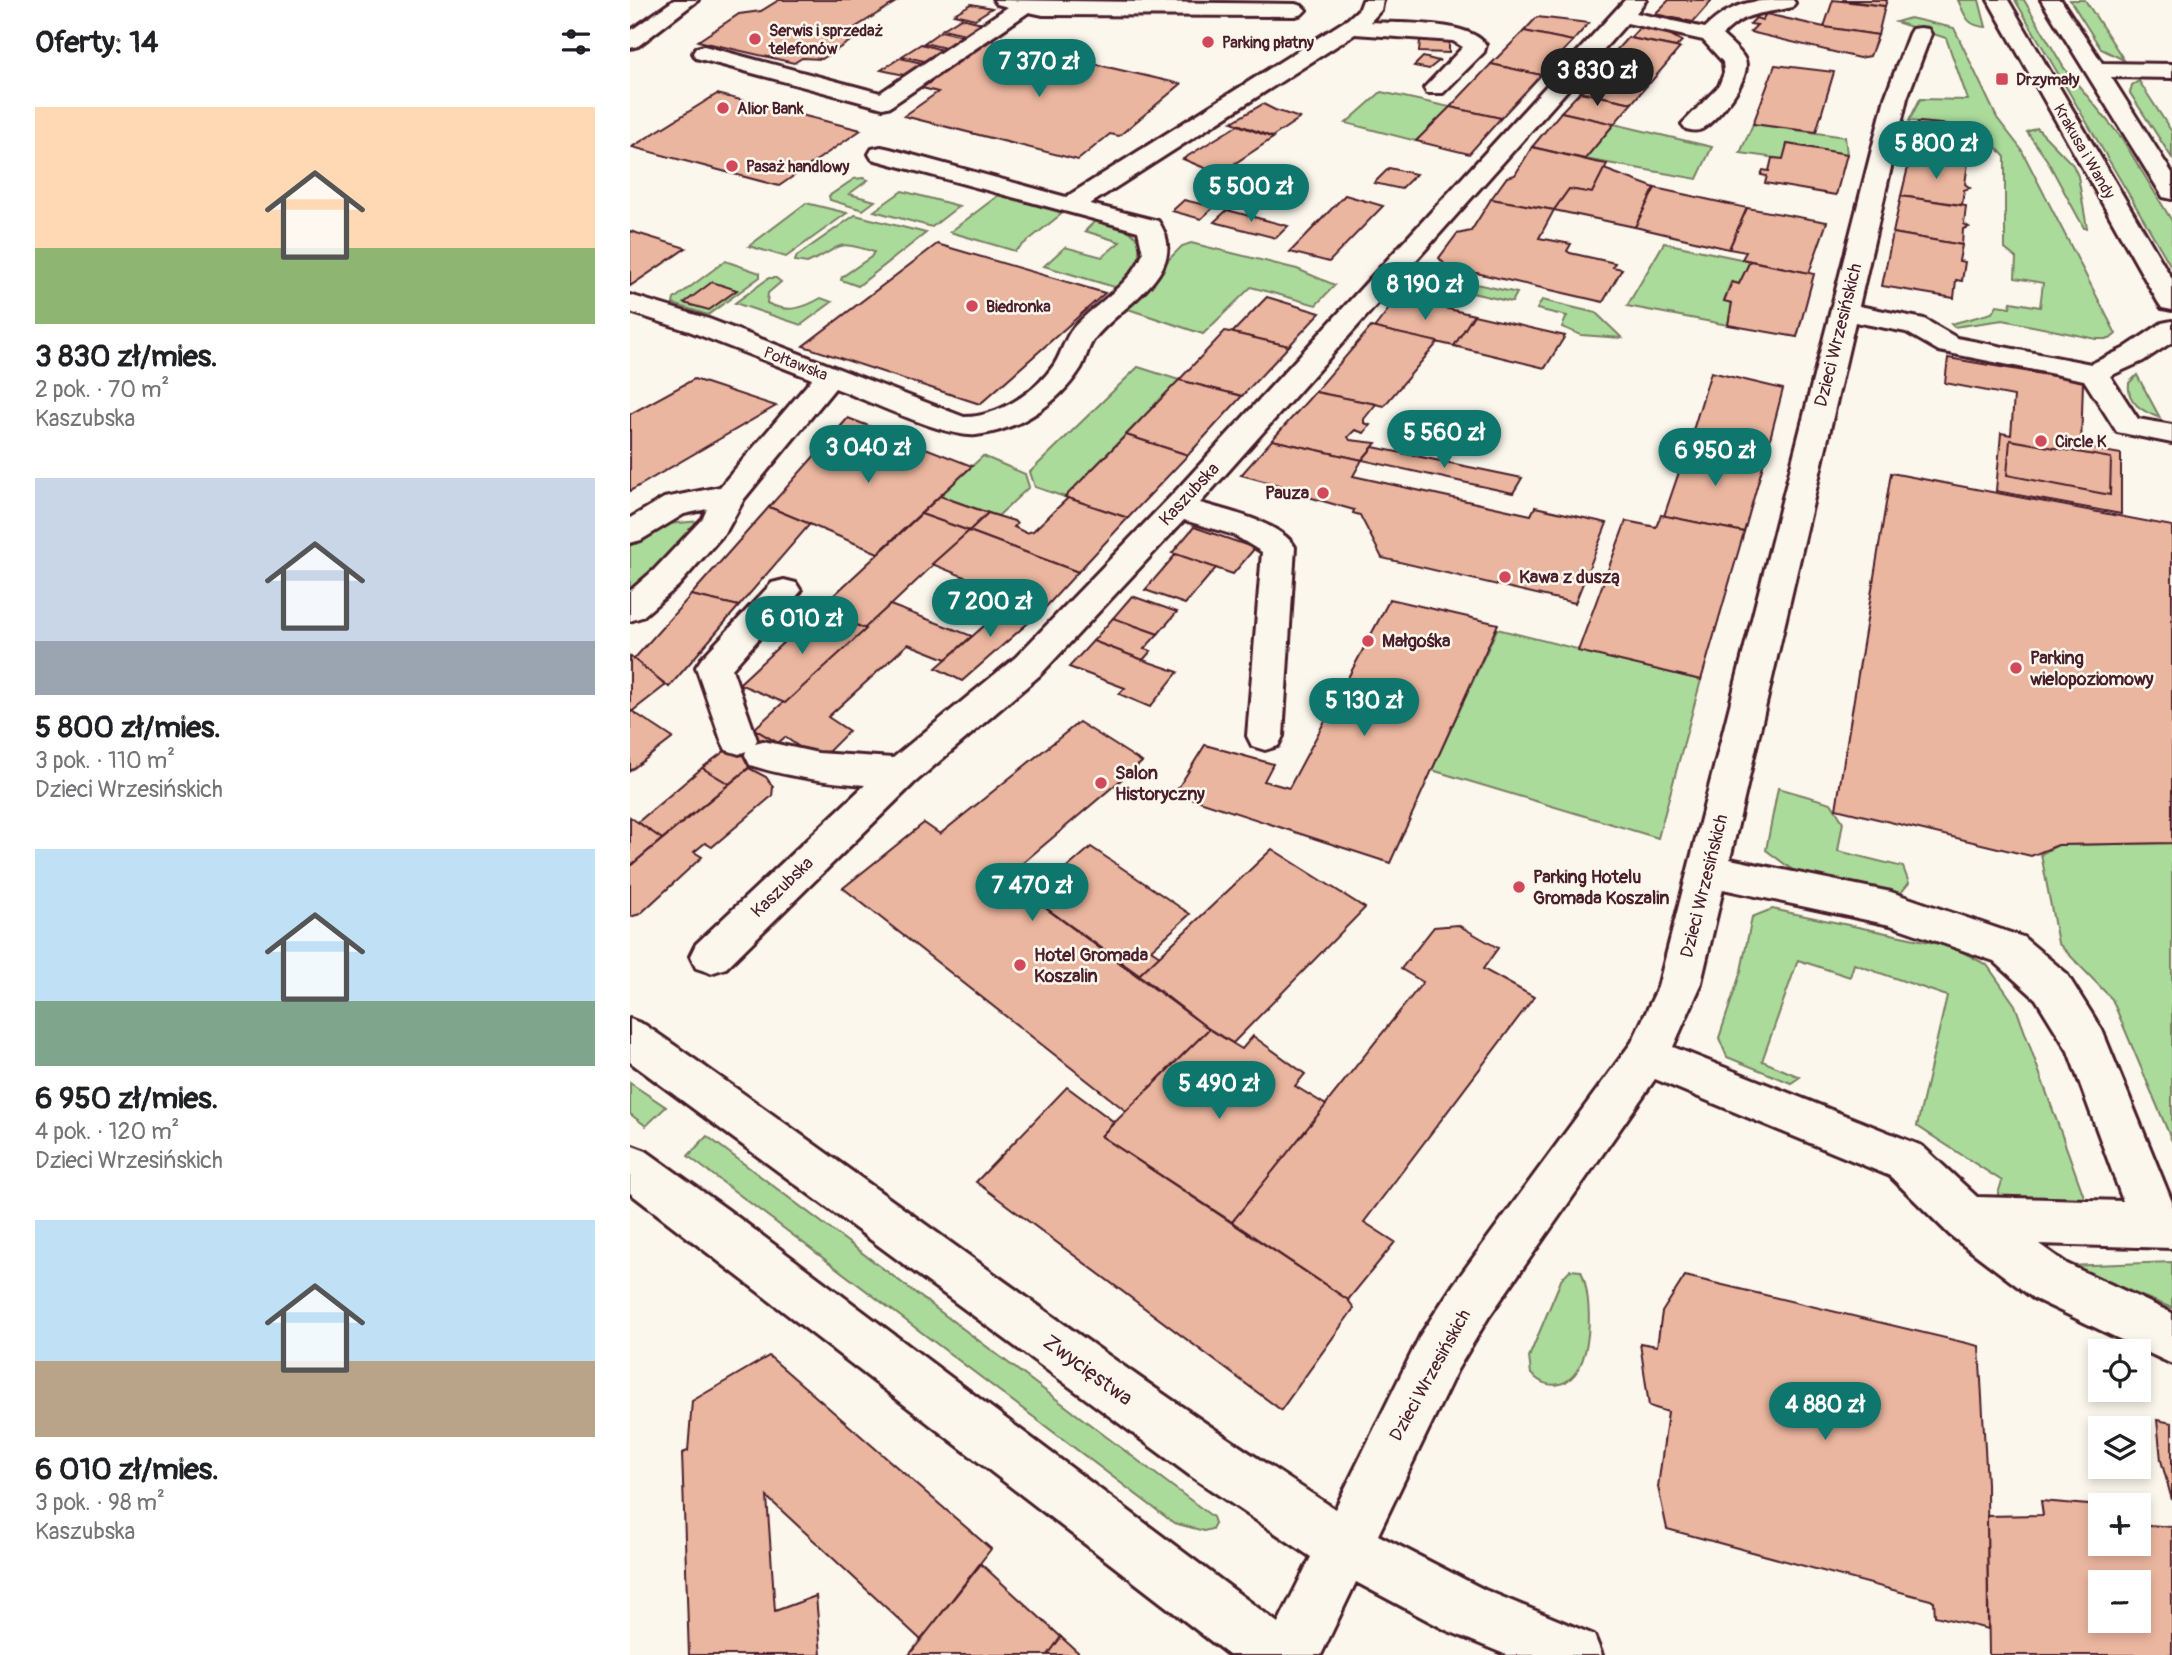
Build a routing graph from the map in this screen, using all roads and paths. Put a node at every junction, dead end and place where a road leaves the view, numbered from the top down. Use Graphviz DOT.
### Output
graph roads {
  1 [pos="688,0"];
  2 [pos="1004,0"];
  3 [pos="1373,0"];
  4 [pos="1998,0"];
  5 [pos="2051,0"];
  6 [pos="1786,4"];
  7 [pos="1026,5"];
  8 [pos="1629,8"];
  9 [pos="1295,10"];
  10 [pos="1350,27"];
  11 [pos="1920,34"];
  12 [pos="1710,35"];
  13 [pos="630,41"];
  14 [pos="704,53"];
  15 [pos="2095,70"];
  16 [pos="2172,71"];
  17 [pos="1435,88"];
  18 [pos="1694,124"];
  19 [pos="881,154"];
  20 [pos="2172,192"];
  21 [pos="1069,206"];
  22 [pos="2172,302"];
  23 [pos="634,308"];
  24 [pos="1844,312"];
  25 [pos="2172,329"];
  26 [pos="2094,373"];
  27 [pos="830,376"];
  28 [pos="2172,434"];
  29 [pos="730,495"];
  30 [pos="1178,507"];
  31 [pos="630,532"];
  32 [pos="784,591"];
  33 [pos="630,609"];
  34 [pos="1265,736"];
  35 [pos="901,773"];
  36 [pos="1708,870"];
  37 [pos="711,956"];
  38 [pos="630,1038"];
  39 [pos="1647,1056"];
  40 [pos="630,1166"];
  41 [pos="1967,1219"];
  42 [pos="2163,1225"];
  43 [pos="2172,1339"];
  44 [pos="1343,1546"];
  45 [pos="1275,1655"];
  46 [pos="1292,1655"];
  47 [pos="1574,1655"];
  1 -- 13 [label="street"];
  2 -- 7 [label="street"];
  3 -- 10 [label="street"];
  4 -- 22 [label="street, Krakusa i Wandy"];
  5 -- 15 [label="street"];
  6 -- 12 [label="street"];
  7 -- 9 [label="street"];
  7 -- 14 [label="street"];
  8 -- 12 [label="street"];
  8 -- 30 [label="street, Kaszubska"];
  10 -- 17 [label="street"];
  10 -- 21 [label="street"];
  11 -- 24 [label="street, Dzieci Wrzesińskich"];
  12 -- 18 [label="street"];
  15 -- 16 [label="street"];
  15 -- 20 [label="street"];
  19 -- 21 [label="street"];
  21 -- 27 [label="street, Połtawska"];
  23 -- 27 [label="street, Połtawska"];
  24 -- 26 [label="street"];
  24 -- 36 [label="street, Dzieci Wrzesińskich"];
  25 -- 26 [label="street"];
  26 -- 28 [label="street"];
  27 -- 29 [label="street"];
  29 -- 31 [label="street"];
  29 -- 33 [label="street"];
  30 -- 34 [label="street"];
  30 -- 35 [label="street, Kaszubska"];
  32 -- 35 [label="street"];
  35 -- 37 [label="street, Kaszubska"];
  36 -- 39 [label="street, Dzieci Wrzesińskich"];
  36 -- 42 [label="street"];
  38 -- 44 [label="street, Zwycięstwa"];
  39 -- 41 [label="street"];
  39 -- 44 [label="street, Dzieci Wrzesińskich"];
  40 -- 45 [label="street"];
  41 -- 42 [label="street"];
  41 -- 43 [label="street"];
  44 -- 46 [label="street, Dzieci Wrzesińskich"];
  44 -- 47 [label="street, Zwycięstwa"];
}
